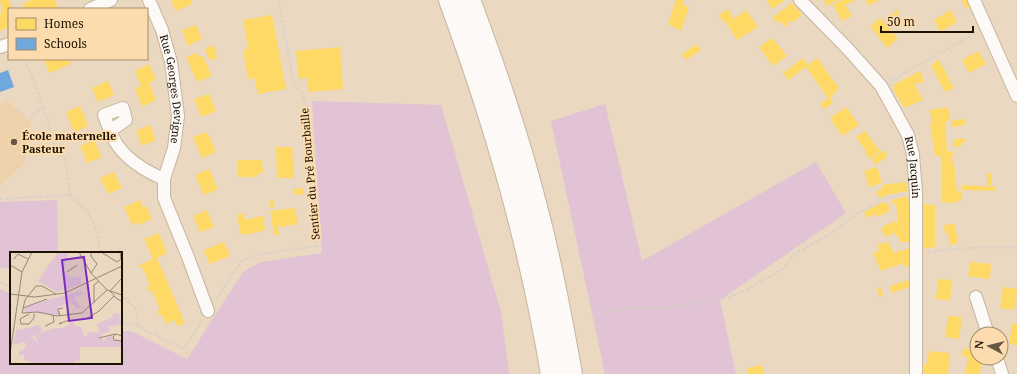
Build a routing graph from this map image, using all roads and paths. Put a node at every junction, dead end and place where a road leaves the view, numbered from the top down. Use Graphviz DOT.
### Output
graph roads {
  1 [pos="111,0"];
  2 [pos="149,0"];
  3 [pos="278,0"];
  4 [pos="450,0"];
  5 [pos="469,0"];
  6 [pos="800,0"];
  7 [pos="974,0"];
  8 [pos="92,8"];
  9 [pos="986,28"];
  10 [pos="25,60"];
  11 [pos="881,86"];
  12 [pos="1017,96"];
  13 [pos="43,106"];
  14 [pos="29,119"];
  15 [pos="111,130"];
  16 [pos="164,179"];
  17 [pos="916,192"];
  18 [pos="70,195"];
  19 [pos="0,199"];
  20 [pos="1017,247"];
  21 [pos="101,252"];
  22 [pos="917,254"];
  23 [pos="0,282"];
  24 [pos="10,287"];
  25 [pos="122,294"];
  26 [pos="976,297"];
  27 [pos="208,311"];
  28 [pos="599,312"];
  29 [pos="122,323"];
  30 [pos="985,326"];
  31 [pos="139,327"];
  32 [pos="552,374"];
  33 [pos="571,374"];
  34 [pos="916,374"];
  1 -- 8 [label="street"];
  2 -- 16 [label="street, Rue Georges Devigne"];
  3 -- 27 [label="path, Sentier du Pré Bourbaille"];
  4 -- 32 [label="highway"];
  5 -- 33 [label="highway"];
  6 -- 11 [label="street, Rue Jacquin"];
  7 -- 9 [label="street"];
  9 -- 11 [label="path"];
  9 -- 12 [label="street"];
  10 -- 13 [label="path"];
  11 -- 17 [label="street, Rue Jacquin"];
  13 -- 14 [label="path"];
  13 -- 18 [label="path"];
  15 -- 16 [label="street"];
  16 -- 27 [label="street, Rue Georges Devigne"];
  17 -- 22 [label="street, Rue Jacquin"];
  17 -- 28 [label="path"];
  18 -- 19 [label="path"];
  18 -- 21 [label="path"];
  20 -- 22 [label="path"];
  22 -- 34 [label="street, Rue Jacquin"];
  23 -- 24 [label="path"];
  25 -- 31 [label="path"];
  26 -- 30 [label="street"];
  27 -- 31 [label="path, Sentier du Pré Bourbaille"];
  29 -- 31 [label="path, Sentier du Pré Bourbaille"];
}
